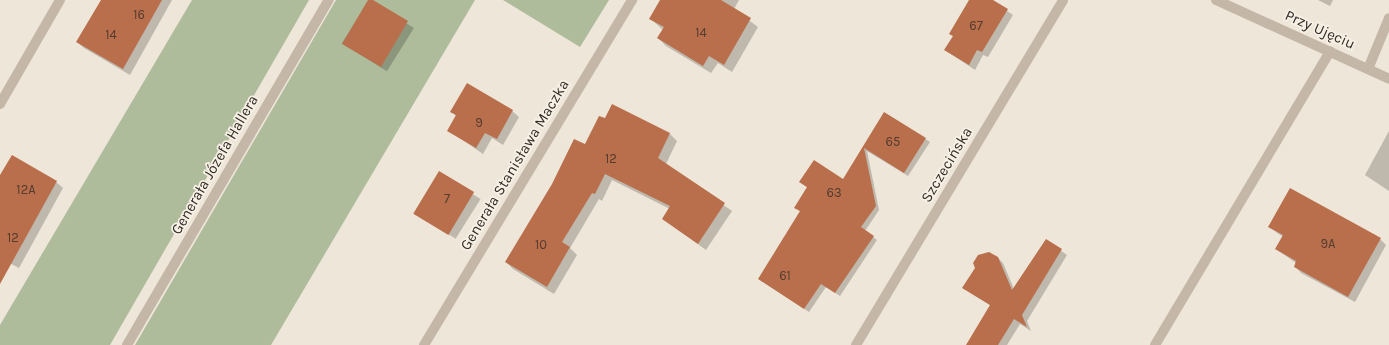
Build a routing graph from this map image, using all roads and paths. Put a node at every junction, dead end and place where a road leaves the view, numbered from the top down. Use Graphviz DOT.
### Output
graph roads {
  1 [pos="60,0"];
  2 [pos="329,0"];
  3 [pos="632,0"];
  4 [pos="1063,0"];
  5 [pos="1216,0"];
  6 [pos="1389,18"];
  7 [pos="1330,51"];
  8 [pos="1368,69"];
  9 [pos="1389,79"];
  10 [pos="0,104"];
  11 [pos="127,345"];
  12 [pos="424,345"];
  13 [pos="856,345"];
  14 [pos="1155,345"];
  1 -- 10 [label="street"];
  2 -- 11 [label="street, Generała Józefa Hallera"];
  3 -- 12 [label="street, Generała Stanisława Maczka"];
  4 -- 13 [label="street, Szczecińska"];
  5 -- 7 [label="street, Przy Ujęciu"];
  6 -- 8 [label="street"];
  7 -- 8 [label="street, Przy Ujęciu"];
  7 -- 14 [label="street"];
  8 -- 9 [label="street, Przy Ujęciu"];
}
